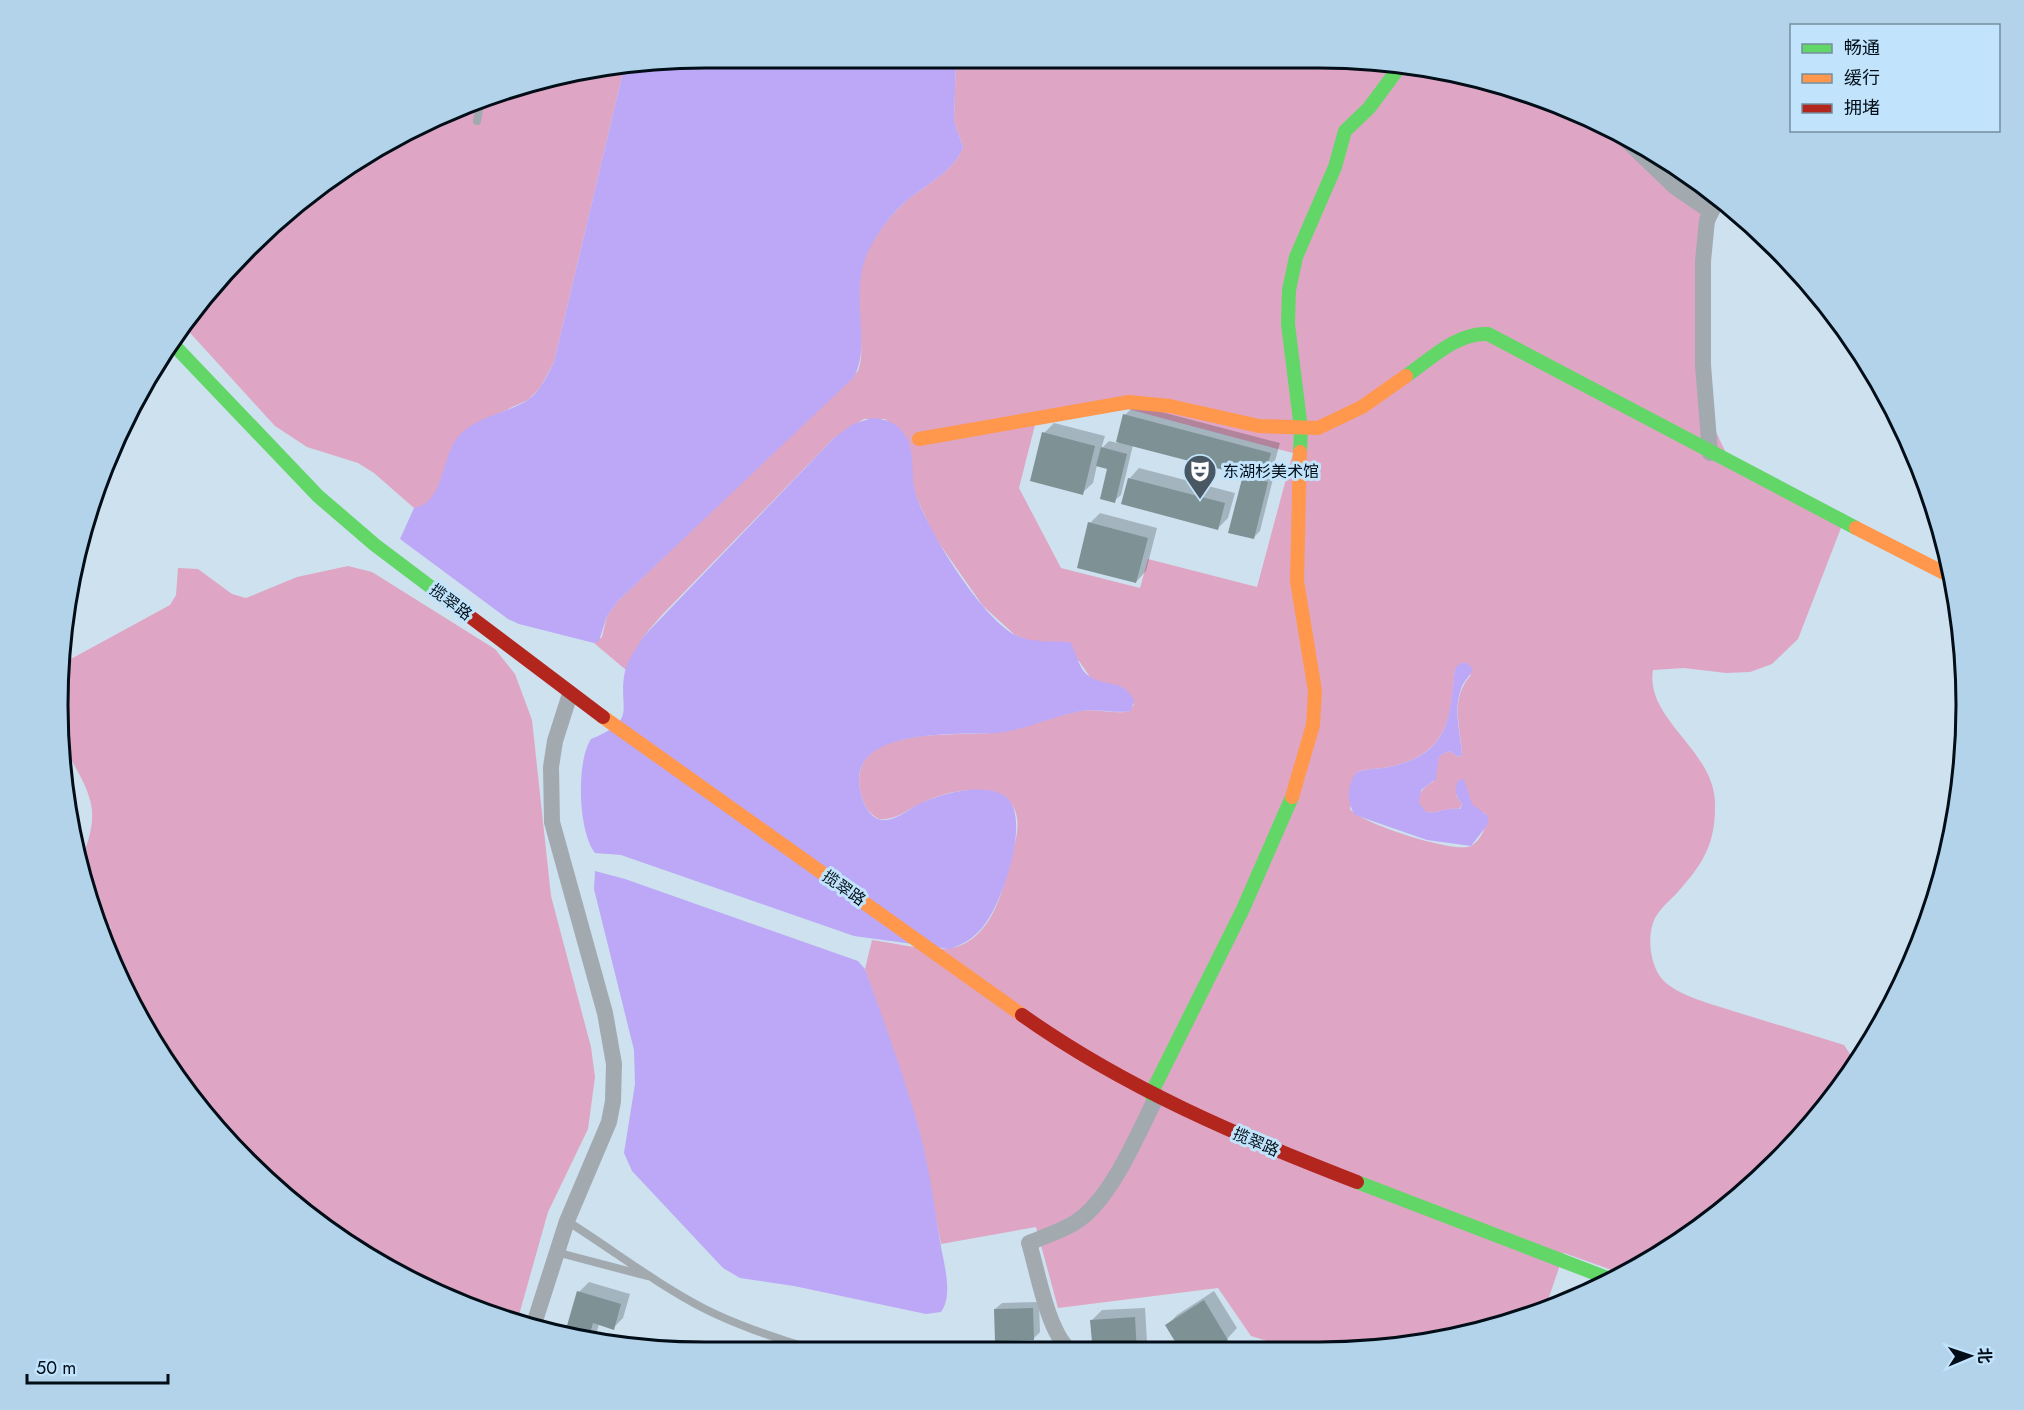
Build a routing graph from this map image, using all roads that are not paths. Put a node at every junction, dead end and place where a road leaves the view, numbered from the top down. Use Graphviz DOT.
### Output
graph roads {
  1 [pos="1396,72"];
  2 [pos="479,109"];
  3 [pos="477,121"];
  4 [pos="1644,157"];
  5 [pos="1714,206"];
  6 [pos="177,348"];
  7 [pos="1301,429"];
  8 [pos="920,439"];
  9 [pos="1710,453"];
  10 [pos="1942,572"];
  11 [pos="570,694"];
  12 [pos="1154,1095"];
  13 [pos="567,1221"];
  14 [pos="556,1252"];
  15 [pos="1603,1276"];
  16 [pos="656,1278"];
  17 [pos="536,1320"];
  18 [pos="791,1342"];
  19 [pos="1062,1342"];
  1 -- 7 [label="street"];
  2 -- 3 [label="lane"];
  4 -- 5 [label="street"];
  5 -- 9 [label="street"];
  6 -- 11 [label="street, 揽翠路"];
  7 -- 8 [label="street"];
  7 -- 9 [label="street"];
  7 -- 12 [label="street"];
  9 -- 10 [label="street"];
  11 -- 12 [label="street, 揽翠路"];
  11 -- 13 [label="street"];
  12 -- 15 [label="street, 揽翠路"];
  12 -- 19 [label="street"];
  13 -- 14 [label="street"];
  13 -- 16 [label="lane"];
  14 -- 16 [label="lane"];
  14 -- 17 [label="street"];
  16 -- 18 [label="lane"];
}
